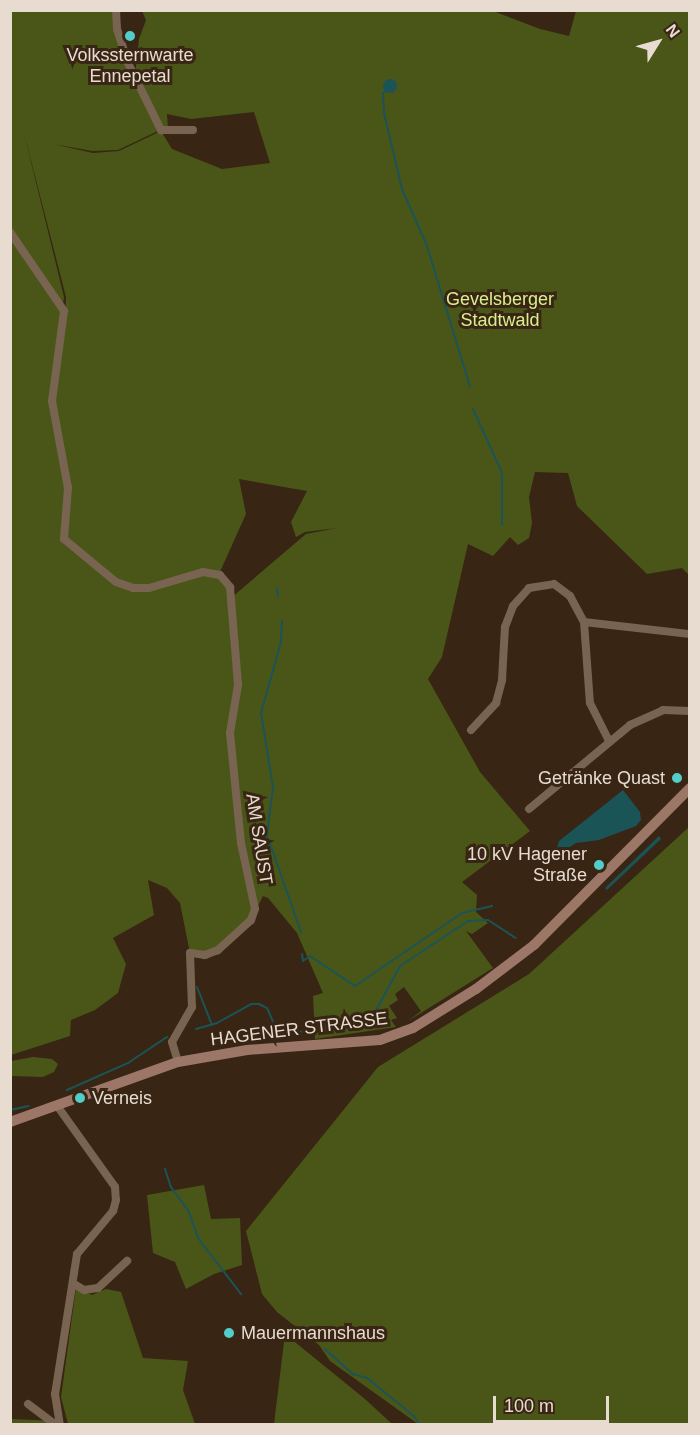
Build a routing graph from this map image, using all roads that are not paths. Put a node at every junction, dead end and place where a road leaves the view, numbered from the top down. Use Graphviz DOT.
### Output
graph roads {
  1 [pos="116,10"];
  2 [pos="193,130"];
  3 [pos="10,232"];
  4 [pos="584,622"];
  5 [pos="690,634"];
  6 [pos="690,711"];
  7 [pos="471,730"];
  8 [pos="608,739"];
  9 [pos="690,788"];
  10 [pos="529,809"];
  11 [pos="178,1062"];
  12 [pos="58,1107"];
  13 [pos="10,1122"];
  14 [pos="127,1261"];
  15 [pos="74,1284"];
  16 [pos="28,1404"];
  17 [pos="57,1425"];
  1 -- 2 [label="street"];
  3 -- 11 [label="street, AM SAUST"];
  4 -- 5 [label="street"];
  4 -- 7 [label="street"];
  4 -- 8 [label="street"];
  6 -- 8 [label="street"];
  8 -- 10 [label="street"];
  9 -- 11 [label="main road, HAGENER STRASSE"];
  11 -- 12 [label="main road, HAGENER STRASSE"];
  12 -- 13 [label="main road, HAGENER STRASSE"];
  12 -- 15 [label="street"];
  14 -- 15 [label="street"];
  15 -- 17 [label="street"];
  16 -- 17 [label="street"];
}
